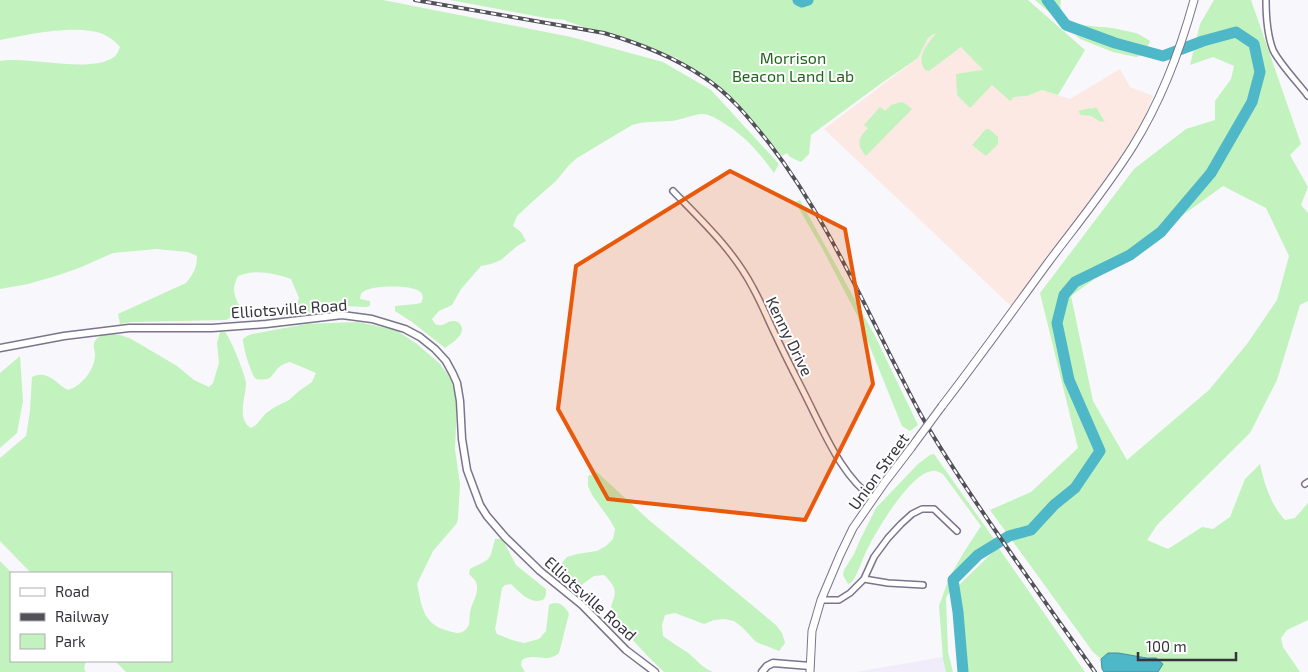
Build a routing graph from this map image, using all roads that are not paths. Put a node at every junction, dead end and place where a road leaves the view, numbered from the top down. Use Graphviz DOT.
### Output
graph roads {
  1 [pos="1194,0"];
  2 [pos="1266,0"];
  3 [pos="1308,96"];
  4 [pos="674,191"];
  5 [pos="0,348"];
  6 [pos="874,498"];
  7 [pos="957,531"];
  8 [pos="864,579"];
  9 [pos="923,585"];
  10 [pos="821,600"];
  11 [pos="810,669"];
  12 [pos="655,672"];
  13 [pos="762,672"];
  1 -- 6 [label="main road, Union Street, bridge"];
  2 -- 3 [label="street"];
  4 -- 6 [label="street, Kenny Drive"];
  5 -- 12 [label="street, Elliotsville Road"];
  6 -- 10 [label="main road, Union Street"];
  7 -- 8 [label="street"];
  8 -- 9 [label="street"];
  8 -- 10 [label="street"];
  10 -- 11 [label="main road, Union Street"];
  11 -- 13 [label="street"];
}
